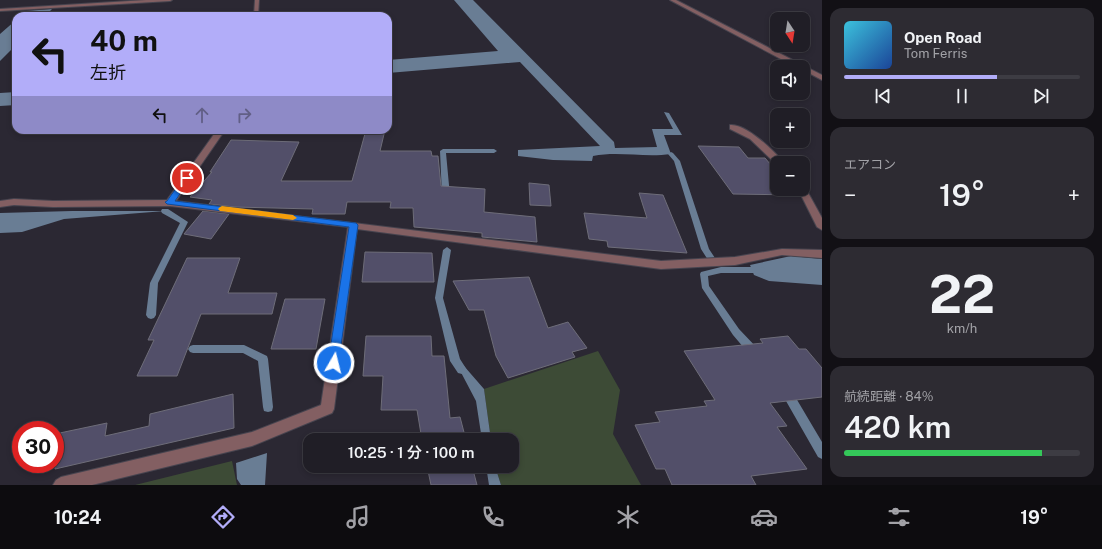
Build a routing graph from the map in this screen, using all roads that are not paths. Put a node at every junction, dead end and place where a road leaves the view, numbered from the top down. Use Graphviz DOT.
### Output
graph roads {
  1 [pos="170,0"];
  2 [pos="257,0"];
  3 [pos="672,0"];
  4 [pos="0,10"];
  5 [pos="256,12"];
  6 [pos="787,60"];
  7 [pos="810,72"];
  8 [pos="822,78"];
  9 [pos="733,127"];
  10 [pos="218,134"];
  11 [pos="773,156"];
  12 [pos="806,196"];
  13 [pos="170,202"];
  14 [pos="0,204"];
  15 [pos="353,225"];
  16 [pos="822,227"];
  17 [pos="822,254"];
  18 [pos="61,485"];
  1 -- 4 [label="street"];
  2 -- 5 [label="street"];
  3 -- 6 [label="street"];
  7 -- 8 [label="street"];
  9 -- 11 [label="street"];
  10 -- 13 [label="street"];
  12 -- 16 [label="street"];
  13 -- 14 [label="street"];
  13 -- 15 [label="street"];
  15 -- 17 [label="street"];
  15 -- 18 [label="street"];
}
